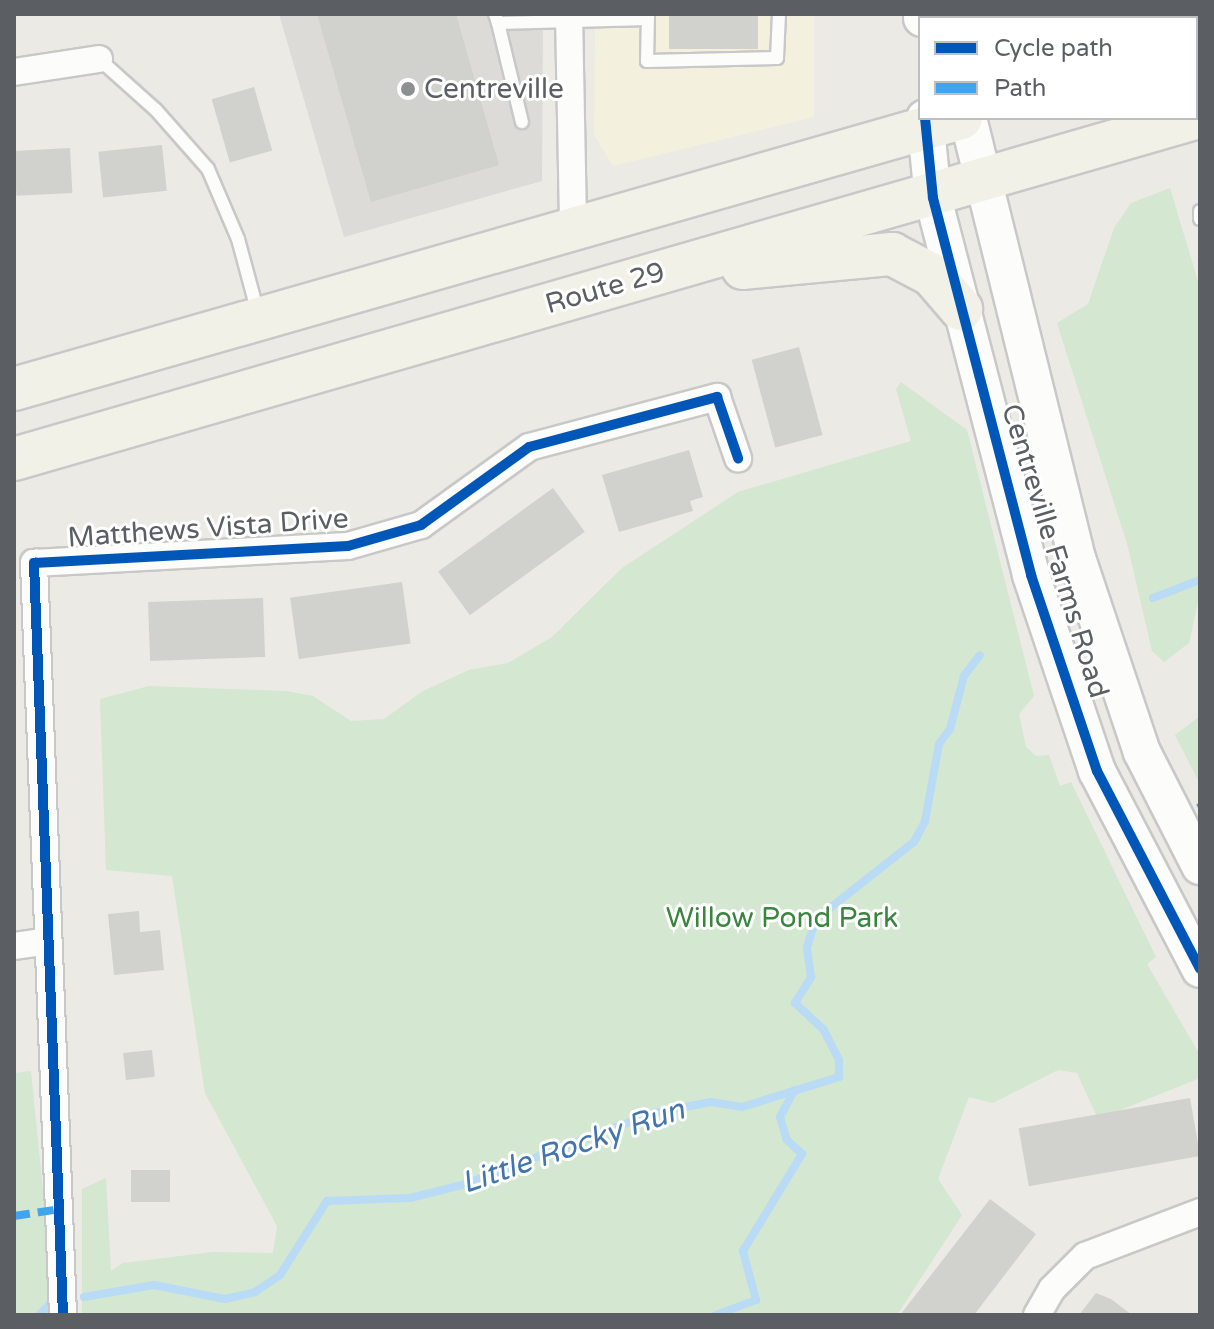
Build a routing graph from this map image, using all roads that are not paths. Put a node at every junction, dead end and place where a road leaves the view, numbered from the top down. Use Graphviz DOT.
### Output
graph roads {
  1 [pos="779,14"];
  2 [pos="569,16"];
  3 [pos="648,16"];
  4 [pos="497,19"];
  5 [pos="99,59"];
  6 [pos="14,72"];
  7 [pos="968,120"];
  8 [pos="1187,120"];
  9 [pos="937,121"];
  10 [pos="522,122"];
  11 [pos="981,183"];
  12 [pos="933,198"];
  13 [pos="1200,211"];
  14 [pos="1200,219"];
  15 [pos="573,230"];
  16 [pos="662,272"];
  17 [pos="961,309"];
  18 [pos="260,320"];
  19 [pos="14,389"];
  20 [pos="738,458"];
  21 [pos="14,459"];
  22 [pos="24,592"];
  23 [pos="1200,866"];
  24 [pos="48,941"];
  25 [pos="14,946"];
  26 [pos="1200,969"];
  27 [pos="1200,1212"];
  28 [pos="63,1315"];
  29 [pos="1037,1315"];
  1 -- 3 [label="lane"];
  2 -- 3 [label="lane"];
  2 -- 4 [label="lane"];
  2 -- 15 [label="street"];
  4 -- 10 [label="lane"];
  5 -- 6 [label="street"];
  5 -- 18 [label="lane"];
  7 -- 11 [label="street, Centreville Farms Road"];
  8 -- 11 [label="main road, Route 29"];
  9 -- 12 [label="street, Centreville Farms Road"];
  9 -- 15 [label="main road"];
  11 -- 12 [label="main road, Route 29"];
  11 -- 23 [label="street, Centreville Farms Road"];
  12 -- 16 [label="main road, Route 29"];
  12 -- 17 [label="street, Centreville Farms Road"];
  13 -- 14 [label="lane"];
  15 -- 18 [label="main road"];
  16 -- 17 [label="main road"];
  16 -- 21 [label="main road, Route 29"];
  17 -- 26 [label="street, Centreville Farms Road"];
  18 -- 19 [label="main road"];
  20 -- 22 [label="street, Matthews Vista Drive"];
  22 -- 24 [label="street"];
  24 -- 25 [label="street"];
  24 -- 28 [label="street"];
  27 -- 29 [label="street"];
}
